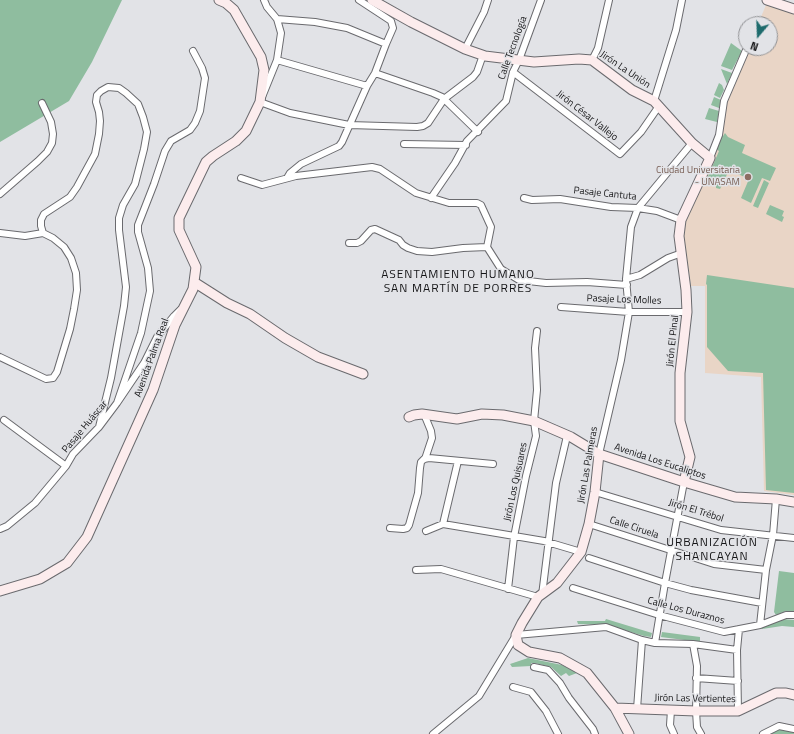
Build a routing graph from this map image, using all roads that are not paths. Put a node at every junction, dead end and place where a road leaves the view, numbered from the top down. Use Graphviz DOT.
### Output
graph roads {
  1 [pos="219,0"];
  2 [pos="264,0"];
  3 [pos="358,0"];
  4 [pos="372,0"];
  5 [pos="488,0"];
  6 [pos="541,0"];
  7 [pos="609,0"];
  8 [pos="682,0"];
  9 [pos="767,0"];
  10 [pos="779,2"];
  11 [pos="794,9"];
  12 [pos="277,19"];
  13 [pos="386,44"];
  14 [pos="465,49"];
  15 [pos="192,51"];
  16 [pos="483,55"];
  17 [pos="743,56"];
  18 [pos="277,60"];
  19 [pos="519,60"];
  20 [pos="592,60"];
  21 [pos="513,72"];
  22 [pos="375,73"];
  23 [pos="367,86"];
  24 [pos="444,99"];
  25 [pos="260,102"];
  26 [pos="42,103"];
  27 [pos="656,104"];
  28 [pos="349,125"];
  29 [pos="478,132"];
  30 [pos="692,143"];
  31 [pos="404,144"];
  32 [pos="466,144"];
  33 [pos="710,158"];
  34 [pos="240,178"];
  35 [pos="287,178"];
  36 [pos="0,194"];
  37 [pos="431,198"];
  38 [pos="524,198"];
  39 [pos="638,208"];
  40 [pos="681,220"];
  41 [pos="0,233"];
  42 [pos="43,233"];
  43 [pos="349,243"];
  44 [pos="487,248"];
  45 [pos="682,253"];
  46 [pos="194,282"];
  47 [pos="627,282"];
  48 [pos="185,306"];
  49 [pos="560,307"];
  50 [pos="629,312"];
  51 [pos="687,312"];
  52 [pos="537,331"];
  53 [pos="0,357"];
  54 [pos="363,374"];
  55 [pos="117,403"];
  56 [pos="424,414"];
  57 [pos="409,417"];
  58 [pos="4,420"];
  59 [pos="534,421"];
  60 [pos="99,427"];
  61 [pos="567,436"];
  62 [pos="599,454"];
  63 [pos="425,459"];
  64 [pos="458,461"];
  65 [pos="494,464"];
  66 [pos="66,466"];
  67 [pos="684,482"];
  68 [pos="595,492"];
  69 [pos="776,500"];
  70 [pos="794,502"];
  71 [pos="677,516"];
  72 [pos="443,524"];
  73 [pos="589,524"];
  74 [pos="390,528"];
  75 [pos="0,529"];
  76 [pos="426,531"];
  77 [pos="773,535"];
  78 [pos="514,537"];
  79 [pos="794,538"];
  80 [pos="549,543"];
  81 [pos="670,551"];
  82 [pos="581,552"];
  83 [pos="589,558"];
  84 [pos="416,570"];
  85 [pos="766,570"];
  86 [pos="665,583"];
  87 [pos="573,588"];
  88 [pos="508,589"];
  89 [pos="0,591"];
  90 [pos="540,596"];
  91 [pos="762,603"];
  92 [pos="659,615"];
  93 [pos="794,615"];
  94 [pos="760,625"];
  95 [pos="739,629"];
  96 [pos="516,635"];
  97 [pos="642,640"];
  98 [pos="655,643"];
  99 [pos="693,644"];
  100 [pos="737,650"];
  101 [pos="534,667"];
  102 [pos="696,678"];
  103 [pos="738,681"];
  104 [pos="513,687"];
  105 [pos="794,695"];
  106 [pos="615,708"];
  107 [pos="637,709"];
  108 [pos="671,710"];
  109 [pos="696,711"];
  110 [pos="738,711"];
  111 [pos="794,729"];
  112 [pos="433,734"];
  113 [pos="558,734"];
  114 [pos="595,734"];
  115 [pos="629,734"];
  116 [pos="674,734"];
  117 [pos="700,734"];
  118 [pos="764,734"];
  1 -- 25 [label="main road, Avenida Palma Real"];
  2 -- 12 [label="street"];
  3 -- 13 [label="street"];
  4 -- 14 [label="main road, Jirón La Unión"];
  5 -- 14 [label="street"];
  6 -- 19 [label="street, Calle Tecnología"];
  7 -- 20 [label="street"];
  8 -- 27 [label="street, Jirón César Vallejo"];
  9 -- 10 [label="main road"];
  10 -- 11 [label="main road"];
  12 -- 13 [label="street"];
  12 -- 18 [label="street"];
  13 -- 22 [label="street"];
  14 -- 16 [label="main road, Jirón La Unión"];
  15 -- 55 [label="street"];
  16 -- 19 [label="main road, Jirón La Unión"];
  16 -- 24 [label="street"];
  17 -- 33 [label="street, Jirón El Pinal"];
  18 -- 23 [label="street"];
  18 -- 25 [label="street"];
  19 -- 20 [label="main road, Jirón La Unión"];
  19 -- 21 [label="street, Calle Tecnología"];
  20 -- 27 [label="main road, Jirón La Unión"];
  21 -- 27 [label="street, Jirón César Vallejo"];
  21 -- 29 [label="street, Calle Tecnología"];
  22 -- 23 [label="street"];
  22 -- 24 [label="street"];
  23 -- 28 [label="street"];
  24 -- 28 [label="street"];
  24 -- 29 [label="street"];
  25 -- 28 [label="street"];
  25 -- 46 [label="main road, Avenida Palma Real"];
  26 -- 36 [label="street"];
  27 -- 30 [label="main road, Jirón La Unión"];
  28 -- 35 [label="street"];
  29 -- 32 [label="street, Calle Tecnología"];
  30 -- 33 [label="main road, Jirón La Unión"];
  30 -- 39 [label="street, Jirón Las Palmeras"];
  31 -- 32 [label="street"];
  32 -- 37 [label="street, Calle Tecnología"];
  33 -- 40 [label="main road, Jirón El Pinal"];
  34 -- 35 [label="street"];
  35 -- 37 [label="street"];
  37 -- 44 [label="street"];
  38 -- 39 [label="street, Pasaje Cantuta"];
  39 -- 40 [label="street, Pasaje Cantuta"];
  39 -- 47 [label="street, Jirón Las Palmeras"];
  40 -- 45 [label="main road, Jirón El Pinal"];
  41 -- 42 [label="street"];
  42 -- 53 [label="street"];
  42 -- 60 [label="street"];
  43 -- 44 [label="street"];
  44 -- 47 [label="street"];
  45 -- 47 [label="street"];
  45 -- 51 [label="main road, Jirón El Pinal"];
  46 -- 48 [label="main road, Avenida Palma Real"];
  46 -- 54 [label="main road"];
  47 -- 50 [label="street, Jirón Las Palmeras"];
  48 -- 55 [label="street, Pasaje Huáscar"];
  48 -- 89 [label="main road, Avenida Palma Real"];
  49 -- 50 [label="street, Pasaje Los Molles"];
  50 -- 51 [label="street, Pasaje Los Molles"];
  50 -- 62 [label="street, Jirón Las Palmeras"];
  51 -- 67 [label="main road, Jirón El Pinal"];
  52 -- 59 [label="street, Jirón Los Quisuares"];
  55 -- 60 [label="street, Pasaje Huáscar"];
  56 -- 57 [label="main road, Avenida Los Eucaliptos"];
  56 -- 59 [label="main road, Avenida Los Eucaliptos"];
  56 -- 63 [label="street"];
  58 -- 66 [label="street"];
  59 -- 61 [label="main road, Avenida Los Eucaliptos"];
  59 -- 78 [label="street, Jirón Los Quisuares"];
  60 -- 66 [label="street, Pasaje Huáscar"];
  61 -- 62 [label="main road, Avenida Los Eucaliptos"];
  61 -- 80 [label="street"];
  62 -- 67 [label="main road, Avenida Los Eucaliptos"];
  62 -- 68 [label="main road, Jirón Las Palmeras"];
  63 -- 64 [label="street"];
  63 -- 74 [label="street"];
  64 -- 65 [label="street"];
  64 -- 72 [label="street"];
  66 -- 75 [label="street, Pasaje Huáscar"];
  67 -- 69 [label="main road, Avenida Los Eucaliptos"];
  67 -- 71 [label="street, Jirón El Pinal"];
  68 -- 71 [label="street, Jirón El Trébol"];
  68 -- 73 [label="main road, Jirón Las Palmeras"];
  69 -- 70 [label="main road, Avenida Los Eucaliptos"];
  69 -- 77 [label="street"];
  71 -- 77 [label="street, Jirón El Trébol"];
  71 -- 81 [label="street, Jirón El Pinal"];
  72 -- 76 [label="street"];
  72 -- 78 [label="street"];
  73 -- 81 [label="street, Calle Ciruela"];
  73 -- 82 [label="main road, Jirón Las Palmeras"];
  77 -- 79 [label="street, Jirón El Trébol"];
  77 -- 85 [label="street"];
  78 -- 80 [label="street"];
  78 -- 88 [label="street, Jirón Los Quisuares"];
  80 -- 82 [label="street"];
  80 -- 90 [label="street"];
  81 -- 85 [label="street, Calle Ciruela"];
  81 -- 86 [label="street, Jirón El Pinal"];
  82 -- 90 [label="main road, Jirón Las Palmeras"];
  83 -- 86 [label="street"];
  84 -- 88 [label="street"];
  85 -- 91 [label="street"];
  86 -- 91 [label="street"];
  86 -- 92 [label="street, Jirón El Pinal"];
  87 -- 92 [label="street, Calle Los Duraznos"];
  88 -- 90 [label="street"];
  90 -- 96 [label="main road, Jirón Las Palmeras"];
  91 -- 94 [label="street"];
  92 -- 95 [label="street, Calle Los Duraznos"];
  92 -- 98 [label="street, Jirón El Pinal"];
  93 -- 94 [label="street, Calle Los Duraznos"];
  94 -- 95 [label="street, Calle Los Duraznos"];
  95 -- 100 [label="street"];
  96 -- 97 [label="street"];
  96 -- 106 [label="main road"];
  96 -- 112 [label="street, Jirón Las Palmeras"];
  97 -- 98 [label="street"];
  97 -- 107 [label="street"];
  98 -- 99 [label="street"];
  99 -- 100 [label="street"];
  99 -- 102 [label="street"];
  100 -- 103 [label="street"];
  101 -- 114 [label="street"];
  102 -- 103 [label="street"];
  102 -- 109 [label="street"];
  103 -- 110 [label="street"];
  104 -- 113 [label="street"];
  105 -- 110 [label="main road, Jirón Las Vertientes"];
  106 -- 107 [label="main road, Jirón Las Vertientes"];
  106 -- 115 [label="main road"];
  107 -- 108 [label="main road, Jirón Las Vertientes"];
  108 -- 109 [label="main road, Jirón Las Vertientes"];
  108 -- 116 [label="street"];
  109 -- 110 [label="main road, Jirón Las Vertientes"];
  109 -- 117 [label="street"];
  111 -- 118 [label="street"];
}
